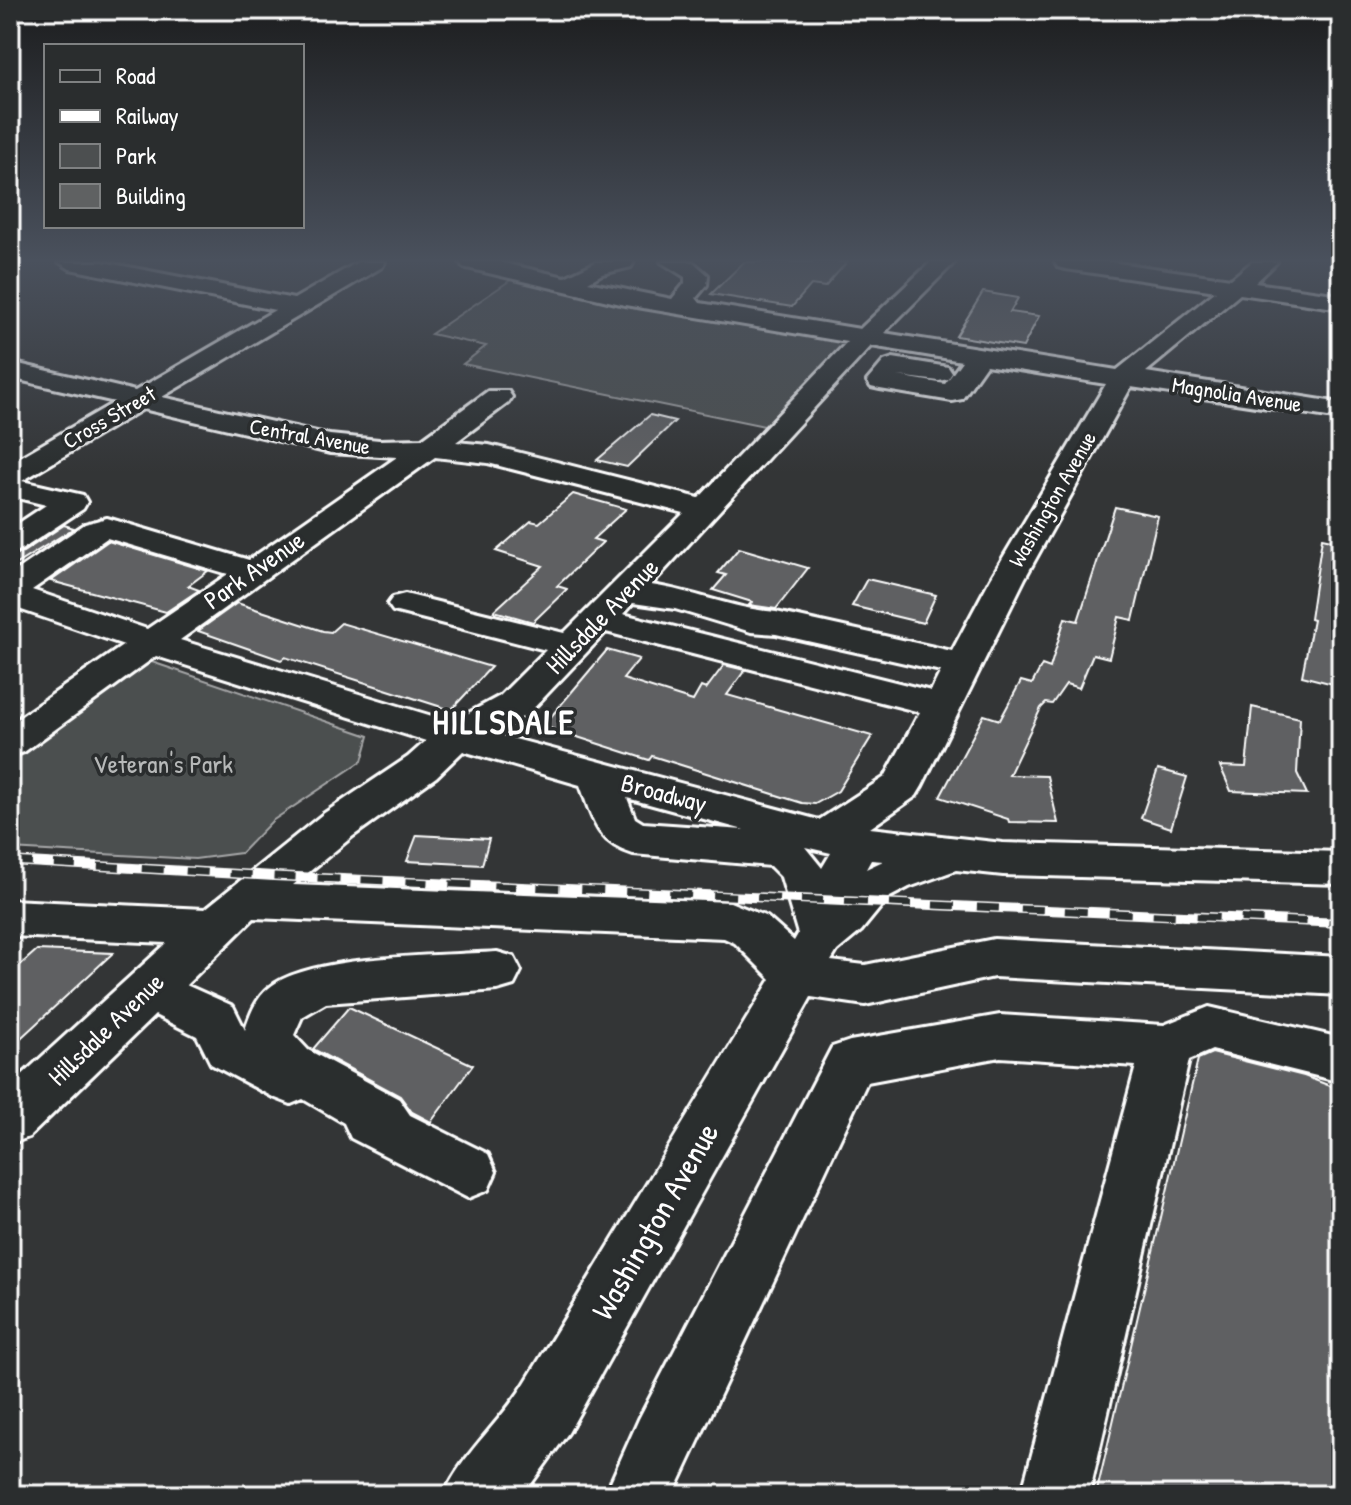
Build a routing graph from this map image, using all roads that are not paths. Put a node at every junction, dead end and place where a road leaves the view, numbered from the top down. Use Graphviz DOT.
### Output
graph roads {
  1 [pos="254,332"];
  2 [pos="830,332"];
  3 [pos="871,332"];
  4 [pos="1178,332"];
  5 [pos="865,338"];
  6 [pos="10,370"];
  7 [pos="1123,378"];
  8 [pos="498,397"];
  9 [pos="139,399"];
  10 [pos="1341,411"];
  11 [pos="430,448"];
  12 [pos="10,475"];
  13 [pos="10,487"];
  14 [pos="706,509"];
  15 [pos="10,543"];
  16 [pos="252,571"];
  17 [pos="625,592"];
  18 [pos="15,601"];
  19 [pos="405,604"];
  20 [pos="599,619"];
  21 [pos="149,642"];
  22 [pos="572,646"];
  23 [pos="969,654"];
  24 [pos="942,706"];
  25 [pos="456,736"];
  26 [pos="10,743"];
  27 [pos="597,775"];
  28 [pos="901,786"];
  29 [pos="822,843"];
  30 [pos="952,853"];
  31 [pos="1341,868"];
  32 [pos="229,913"];
  33 [pos="16,925"];
  34 [pos="812,943"];
  35 [pos="497,971"];
  36 [pos="1341,976"];
  37 [pos="148,989"];
  38 [pos="1167,1047"];
  39 [pos="1341,1060"];
  40 [pos="10,1120"];
  41 [pos="392,1133"];
  42 [pos="468,1172"];
  43 [pos="490,1491"];
  44 [pos="639,1495"];
  45 [pos="1055,1495"];
  1 -- 9 [label="street, Cross Street"];
  2 -- 5 [label="street, Magnolia Avenue"];
  3 -- 5 [label="street, Hillsdale Avenue"];
  4 -- 7 [label="street, Washington Avenue"];
  5 -- 7 [label="street, Magnolia Avenue"];
  5 -- 14 [label="street, Hillsdale Avenue"];
  6 -- 9 [label="street, Central Avenue"];
  7 -- 10 [label="street, Magnolia Avenue"];
  7 -- 23 [label="street, Washington Avenue"];
  8 -- 11 [label="street, Park Avenue"];
  9 -- 11 [label="street, Central Avenue"];
  9 -- 12 [label="street, Cross Street"];
  11 -- 14 [label="street, Central Avenue"];
  11 -- 16 [label="street, Park Avenue"];
  13 -- 15 [label="street"];
  14 -- 17 [label="street, Hillsdale Avenue"];
  16 -- 18 [label="street"];
  16 -- 21 [label="street, Park Avenue"];
  17 -- 20 [label="street, Hillsdale Avenue"];
  17 -- 23 [label="street"];
  18 -- 21 [label="street, Broadway"];
  19 -- 22 [label="street"];
  20 -- 22 [label="street, Hillsdale Avenue"];
  20 -- 24 [label="street"];
  21 -- 25 [label="street, Broadway"];
  21 -- 26 [label="street, Park Avenue"];
  22 -- 25 [label="street, Hillsdale Avenue"];
  23 -- 24 [label="street, Washington Avenue"];
  24 -- 28 [label="street, Washington Avenue"];
  25 -- 27 [label="street, Broadway"];
  25 -- 32 [label="street, Hillsdale Avenue"];
  27 -- 29 [label="street, Broadway"];
  27 -- 29 [label="street"];
  28 -- 29 [label="street"];
  28 -- 30 [label="street"];
  29 -- 30 [label="street"];
  29 -- 34 [label="street, Washington Avenue"];
  29 -- 34 [label="street"];
  30 -- 31 [label="street"];
  30 -- 34 [label="street, Washington Avenue"];
  32 -- 33 [label="street"];
  32 -- 34 [label="street"];
  32 -- 37 [label="street, Hillsdale Avenue"];
  34 -- 36 [label="street"];
  34 -- 43 [label="street, Washington Avenue"];
  35 -- 41 [label="street"];
  37 -- 40 [label="street, Hillsdale Avenue"];
  37 -- 41 [label="street"];
  38 -- 39 [label="street"];
  38 -- 44 [label="street"];
  38 -- 45 [label="street"];
  41 -- 42 [label="street"];
}
